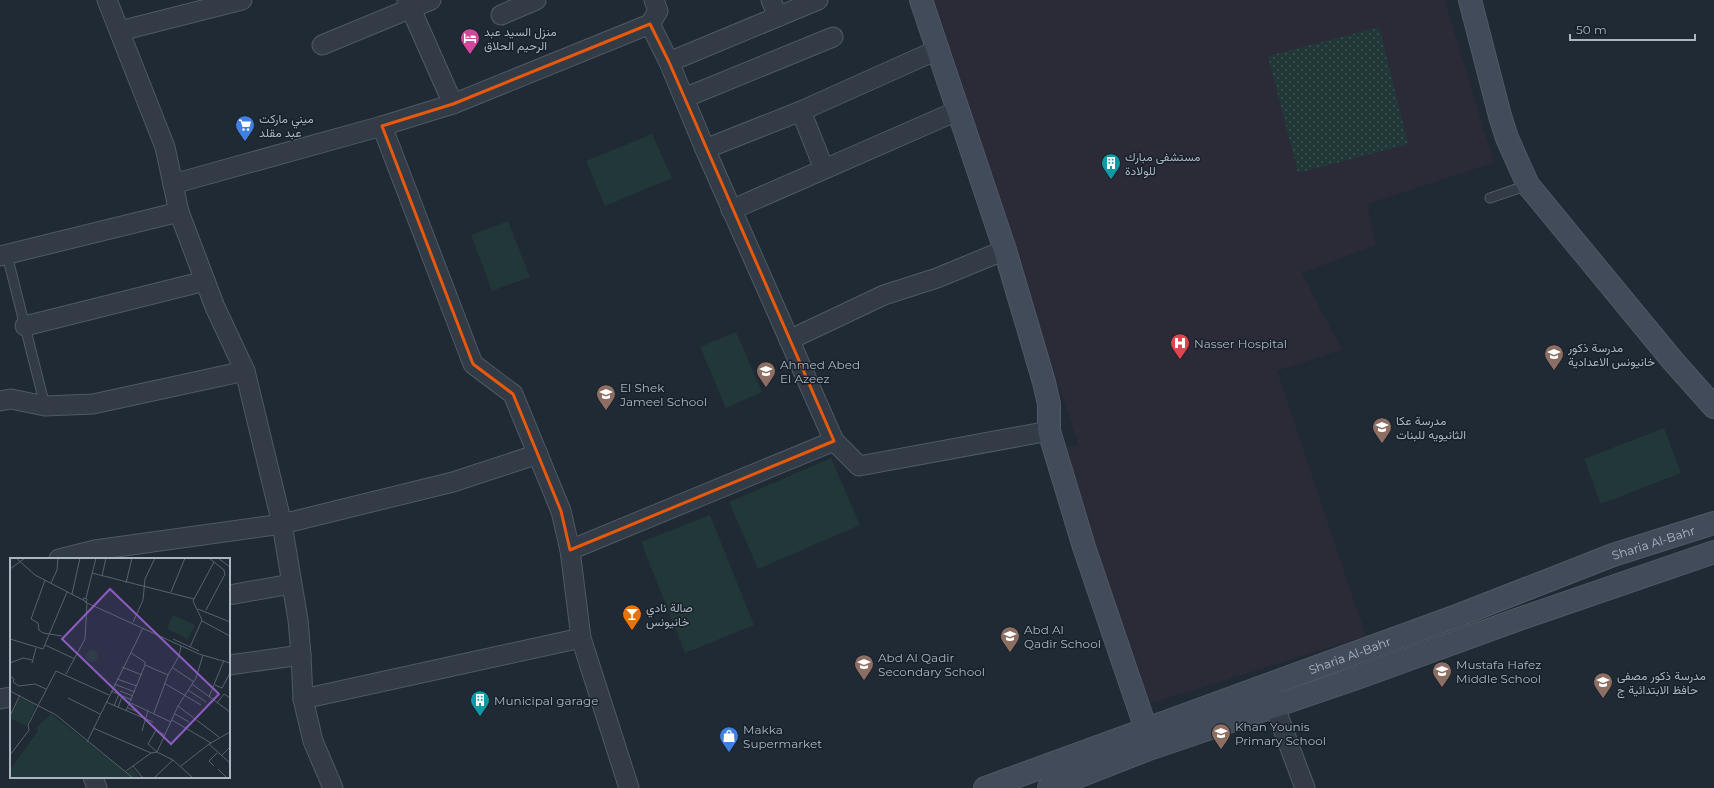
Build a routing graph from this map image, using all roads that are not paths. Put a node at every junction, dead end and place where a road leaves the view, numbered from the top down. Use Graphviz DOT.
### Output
graph roads {
  1 [pos="107,0"];
  2 [pos="242,0"];
  3 [pos="430,0"];
  4 [pos="536,0"];
  5 [pos="654,0"];
  6 [pos="818,0"];
  7 [pos="921,0"];
  8 [pos="1470,0"];
  9 [pos="409,4"];
  10 [pos="775,8"];
  11 [pos="501,15"];
  12 [pos="650,24"];
  13 [pos="120,32"];
  14 [pos="834,37"];
  15 [pos="322,45"];
  16 [pos="937,50"];
  17 [pos="670,62"];
  18 [pos="684,98"];
  19 [pos="454,104"];
  20 [pos="801,111"];
  21 [pos="957,111"];
  22 [pos="382,126"];
  23 [pos="705,149"];
  24 [pos="824,169"];
  25 [pos="173,184"];
  26 [pos="1528,185"];
  27 [pos="1490,198"];
  28 [pos="731,210"];
  29 [pos="178,212"];
  30 [pos="1005,250"];
  31 [pos="4,255"];
  32 [pos="205,281"];
  33 [pos="25,326"];
  34 [pos="789,340"];
  35 [pos="245,371"];
  36 [pos="0,401"];
  37 [pos="45,406"];
  38 [pos="1714,407"];
  39 [pos="1049,431"];
  40 [pos="834,441"];
  41 [pos="538,454"];
  42 [pos="1714,523"];
  43 [pos="282,524"];
  44 [pos="570,550"];
  45 [pos="1714,552"];
  46 [pos="63,558"];
  47 [pos="291,584"];
  48 [pos="230,595"];
  49 [pos="581,638"];
  50 [pos="301,655"];
  51 [pos="230,665"];
  52 [pos="10,697"];
  53 [pos="0,699"];
  54 [pos="303,699"];
  55 [pos="1274,705"];
  56 [pos="1146,729"];
  57 [pos="93,778"];
  58 [pos="97,788"];
  59 [pos="333,788"];
  60 [pos="629,788"];
  61 [pos="984,788"];
  62 [pos="1049,788"];
  63 [pos="1305,788"];
  1 -- 13 [label="street"];
  2 -- 13 [label="street"];
  3 -- 9 [label="street"];
  4 -- 11 [label="street"];
  5 -- 12 [label="street"];
  6 -- 10 [label="street"];
  7 -- 16 [label="main road"];
  8 -- 26 [label="main road"];
  9 -- 15 [label="street"];
  9 -- 19 [label="street"];
  10 -- 17 [label="street"];
  12 -- 17 [label="street"];
  12 -- 19 [label="street"];
  13 -- 25 [label="street"];
  14 -- 18 [label="street"];
  16 -- 20 [label="street"];
  16 -- 21 [label="main road"];
  17 -- 18 [label="street"];
  18 -- 23 [label="street"];
  19 -- 22 [label="street"];
  20 -- 23 [label="street"];
  20 -- 24 [label="street"];
  21 -- 24 [label="street"];
  21 -- 30 [label="main road"];
  22 -- 25 [label="street"];
  22 -- 41 [label="street"];
  23 -- 28 [label="street"];
  24 -- 28 [label="street"];
  25 -- 29 [label="street"];
  26 -- 27 [label="lane"];
  26 -- 38 [label="main road"];
  28 -- 34 [label="street"];
  29 -- 31 [label="street"];
  29 -- 32 [label="street"];
  30 -- 34 [label="street"];
  30 -- 39 [label="main road"];
  31 -- 33 [label="lane"];
  32 -- 33 [label="street"];
  32 -- 35 [label="street"];
  33 -- 37 [label="lane"];
  34 -- 40 [label="street"];
  35 -- 37 [label="street"];
  35 -- 43 [label="street"];
  36 -- 37 [label="street"];
  39 -- 40 [label="street"];
  39 -- 56 [label="main road"];
  40 -- 44 [label="street"];
  41 -- 43 [label="street"];
  41 -- 44 [label="street"];
  42 -- 56 [label="main road, Sharia Al-Bahr"];
  43 -- 46 [label="street"];
  43 -- 47 [label="street"];
  44 -- 49 [label="street"];
  45 -- 55 [label="main road, Sharia Al-Bahr"];
  47 -- 48 [label="street"];
  47 -- 50 [label="street"];
  49 -- 54 [label="street"];
  49 -- 60 [label="street"];
  50 -- 51 [label="street"];
  50 -- 54 [label="street"];
  52 -- 53 [label="street"];
  54 -- 59 [label="street"];
  55 -- 62 [label="main road, Sharia Al-Bahr"];
  55 -- 63 [label="street"];
  56 -- 61 [label="main road, Sharia Al-Bahr"];
  57 -- 58 [label="street"];
}
